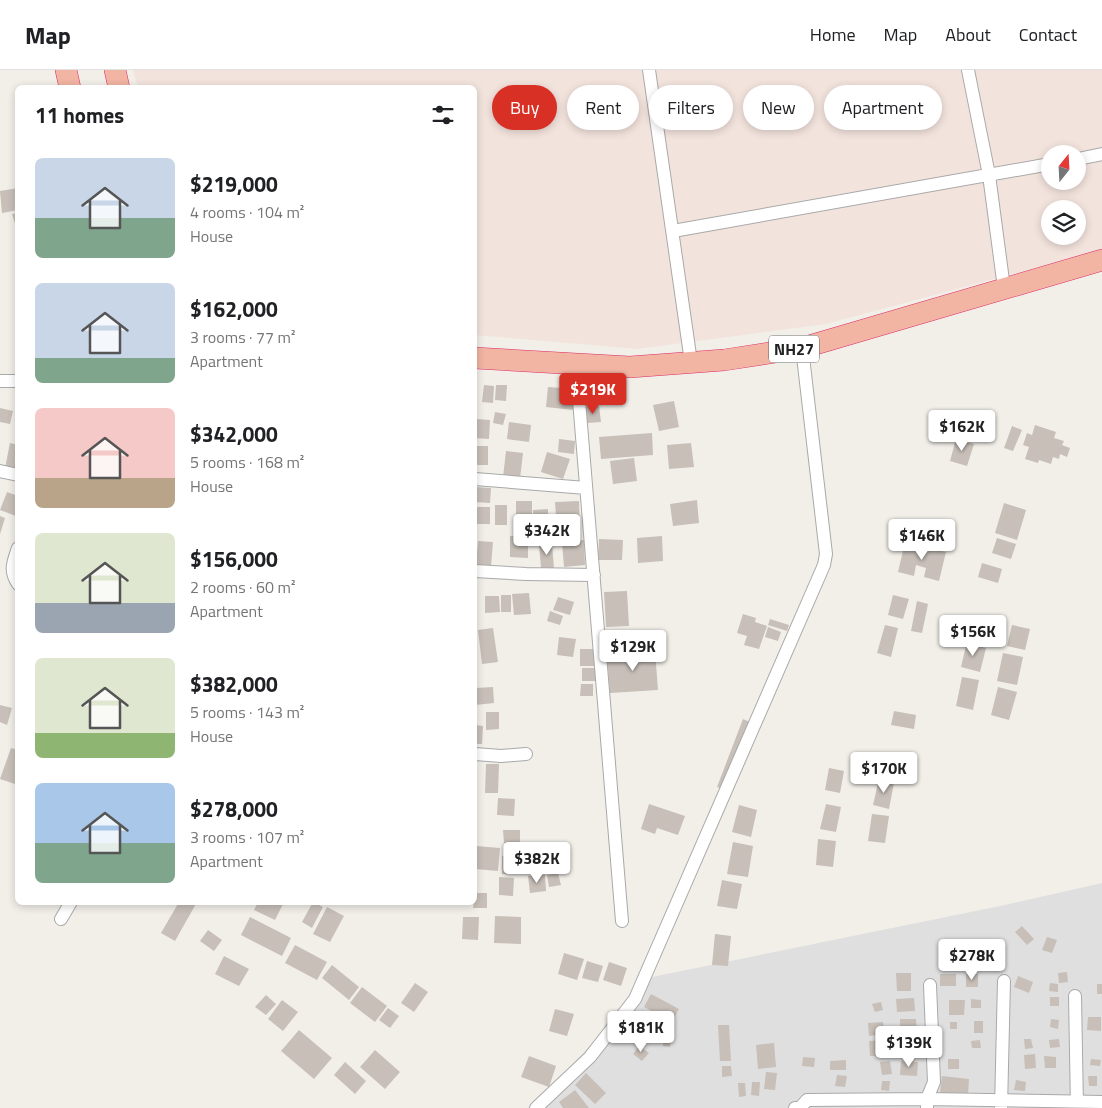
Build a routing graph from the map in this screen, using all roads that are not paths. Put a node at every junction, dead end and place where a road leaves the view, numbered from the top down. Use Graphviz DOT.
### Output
graph roads {
  1 [pos="66,70"];
  2 [pos="115,70"];
  3 [pos="649,70"];
  4 [pos="968,70"];
  5 [pos="69,85"];
  6 [pos="118,85"];
  7 [pos="1102,154"];
  8 [pos="1086,157"];
  9 [pos="1041,165"];
  10 [pos="989,174"];
  11 [pos="672,231"];
  12 [pos="1102,260"];
  13 [pos="1004,288"];
  14 [pos="802,348"];
  15 [pos="477,358"];
  16 [pos="692,362"];
  17 [pos="576,364"];
  18 [pos="0,381"];
  19 [pos="15,381"];
  20 [pos="0,471"];
  21 [pos="15,474"];
  22 [pos="477,479"];
  23 [pos="586,488"];
  24 [pos="15,558"];
  25 [pos="477,571"];
  26 [pos="594,575"];
  27 [pos="15,580"];
  28 [pos="477,754"];
  29 [pos="526,754"];
  30 [pos="69,905"];
  31 [pos="61,919"];
  32 [pos="622,921"];
  33 [pos="1004,981"];
  34 [pos="930,985"];
  35 [pos="1075,996"];
  36 [pos="1102,1102"];
  37 [pos="927,1103"];
  38 [pos="1001,1105"];
  39 [pos="1077,1105"];
  40 [pos="536,1108"];
  41 [pos="795,1108"];
  1 -- 5 [label="highway"];
  2 -- 6 [label="highway"];
  3 -- 11 [label="street"];
  4 -- 10 [label="street"];
  7 -- 8 [label="street"];
  9 -- 10 [label="street"];
  10 -- 11 [label="street"];
  10 -- 13 [label="street"];
  11 -- 16 [label="street"];
  12 -- 13 [label="highway, NH27"];
  13 -- 14 [label="highway, NH27"];
  14 -- 16 [label="highway, NH27"];
  14 -- 40 [label="street"];
  15 -- 17 [label="highway, NH27"];
  16 -- 17 [label="highway, NH27"];
  17 -- 23 [label="street"];
  18 -- 19 [label="street"];
  20 -- 21 [label="street"];
  22 -- 23 [label="street"];
  23 -- 26 [label="street"];
  24 -- 27 [label="street"];
  25 -- 26 [label="street"];
  26 -- 32 [label="street"];
  28 -- 29 [label="street"];
  30 -- 31 [label="street"];
  33 -- 38 [label="street"];
  34 -- 37 [label="street"];
  35 -- 39 [label="street"];
  36 -- 39 [label="street"];
  37 -- 38 [label="street"];
  37 -- 41 [label="street"];
  38 -- 39 [label="street"];
}
